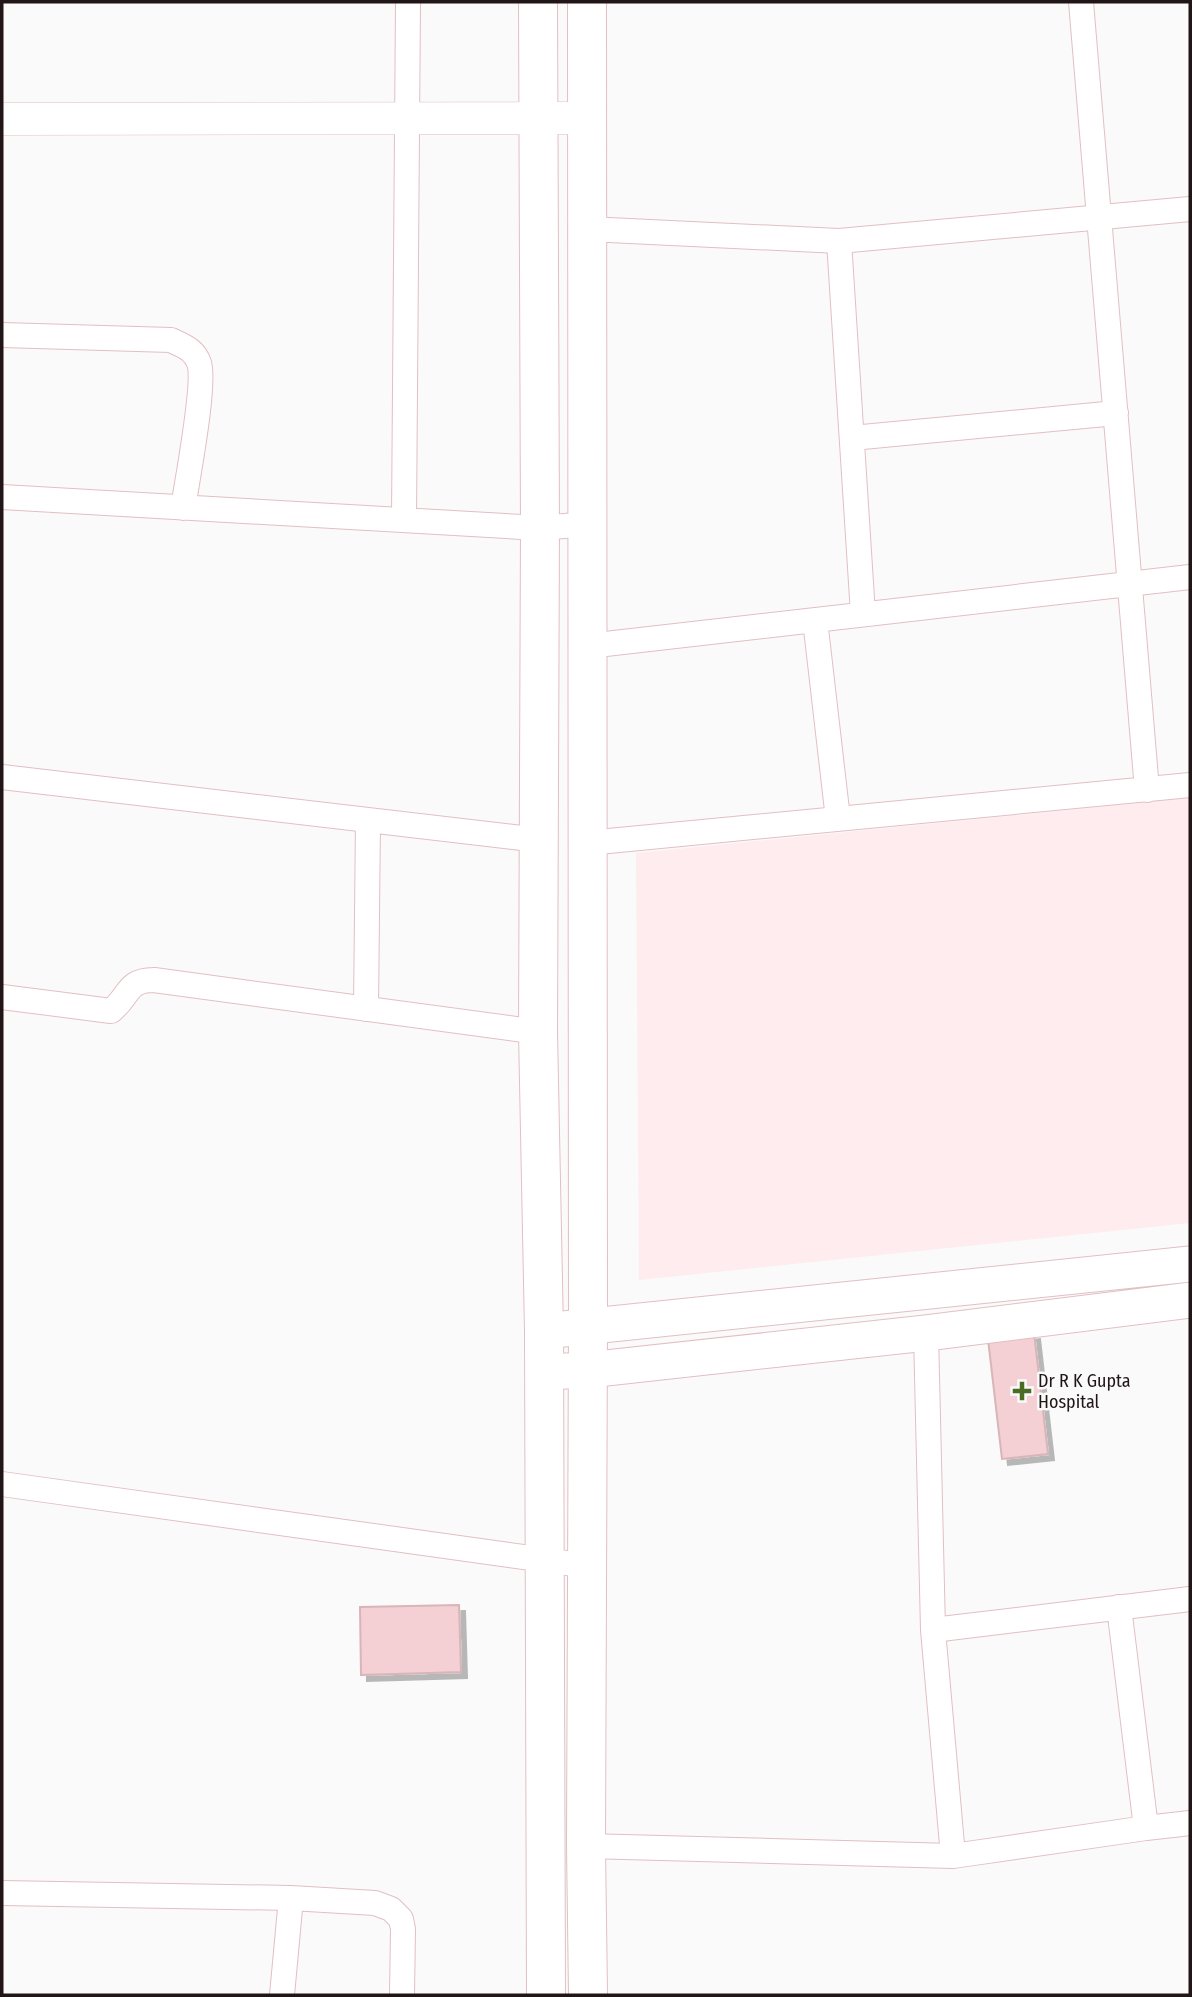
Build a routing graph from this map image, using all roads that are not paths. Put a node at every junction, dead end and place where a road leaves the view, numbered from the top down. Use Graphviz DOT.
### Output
graph roads {
  1 [pos="408,2"];
  2 [pos="538,2"];
  3 [pos="587,2"];
  4 [pos="1081,2"];
  5 [pos="408,118"];
  6 [pos="539,118"];
  7 [pos="587,118"];
  8 [pos="2,119"];
  9 [pos="1190,209"];
  10 [pos="1099,217"];
  11 [pos="587,229"];
  12 [pos="839,241"];
  13 [pos="2,335"];
  14 [pos="1116,414"];
  15 [pos="852,438"];
  16 [pos="2,497"];
  17 [pos="183,508"];
  18 [pos="404,520"];
  19 [pos="588,524"];
  20 [pos="540,528"];
  21 [pos="1190,577"];
  22 [pos="1130,584"];
  23 [pos="863,614"];
  24 [pos="815,620"];
  25 [pos="588,646"];
  26 [pos="2,777"];
  27 [pos="1190,785"];
  28 [pos="1147,790"];
  29 [pos="838,819"];
  30 [pos="368,820"];
  31 [pos="539,840"];
  32 [pos="588,843"];
  33 [pos="2,998"];
  34 [pos="366,1009"];
  35 [pos="538,1032"];
  36 [pos="1190,1264"];
  37 [pos="1190,1300"];
  38 [pos="588,1328"];
  39 [pos="544,1331"];
  40 [pos="926,1333"];
  41 [pos="588,1370"];
  42 [pos="544,1372"];
  43 [pos="2,1484"];
  44 [pos="545,1560"];
  45 [pos="588,1566"];
  46 [pos="1190,1599"];
  47 [pos="1118,1607"];
  48 [pos="933,1630"];
  49 [pos="1190,1823"];
  50 [pos="1146,1828"];
  51 [pos="586,1846"];
  52 [pos="953,1856"];
  53 [pos="2,1893"];
  54 [pos="291,1898"];
  55 [pos="282,1995"];
  56 [pos="402,1995"];
  57 [pos="546,1995"];
  58 [pos="588,1995"];
  1 -- 5 [label="street"];
  2 -- 6 [label="main road"];
  3 -- 7 [label="main road"];
  4 -- 10 [label="street"];
  5 -- 6 [label="street"];
  5 -- 8 [label="street"];
  5 -- 18 [label="street"];
  6 -- 7 [label="street"];
  6 -- 20 [label="main road"];
  7 -- 11 [label="main road"];
  9 -- 10 [label="street"];
  10 -- 12 [label="street"];
  10 -- 14 [label="street"];
  11 -- 12 [label="street"];
  11 -- 19 [label="main road"];
  12 -- 15 [label="street"];
  13 -- 17 [label="street"];
  14 -- 15 [label="street"];
  14 -- 22 [label="street"];
  15 -- 23 [label="street"];
  16 -- 17 [label="street"];
  17 -- 18 [label="street"];
  18 -- 20 [label="street"];
  19 -- 20 [label="street"];
  19 -- 25 [label="main road"];
  20 -- 31 [label="main road"];
  21 -- 22 [label="street"];
  22 -- 23 [label="street"];
  22 -- 28 [label="street"];
  23 -- 24 [label="street"];
  24 -- 25 [label="street"];
  24 -- 29 [label="street"];
  25 -- 32 [label="main road"];
  26 -- 30 [label="street"];
  27 -- 28 [label="street"];
  28 -- 29 [label="street"];
  29 -- 32 [label="street"];
  30 -- 31 [label="street"];
  30 -- 34 [label="street"];
  31 -- 35 [label="main road"];
  32 -- 38 [label="main road"];
  33 -- 34 [label="street"];
  34 -- 35 [label="street"];
  35 -- 39 [label="main road"];
  36 -- 38 [label="main road"];
  37 -- 40 [label="main road"];
  38 -- 39 [label="main road"];
  38 -- 41 [label="main road"];
  39 -- 42 [label="main road"];
  40 -- 41 [label="main road"];
  40 -- 48 [label="street"];
  41 -- 42 [label="main road"];
  41 -- 45 [label="main road"];
  42 -- 44 [label="main road"];
  43 -- 44 [label="street"];
  44 -- 45 [label="street"];
  44 -- 57 [label="main road"];
  45 -- 51 [label="main road"];
  46 -- 47 [label="street"];
  47 -- 48 [label="street"];
  47 -- 50 [label="street"];
  48 -- 52 [label="street"];
  49 -- 50 [label="street"];
  50 -- 52 [label="street"];
  51 -- 52 [label="street"];
  51 -- 58 [label="main road"];
  53 -- 54 [label="street"];
  54 -- 55 [label="street"];
  54 -- 56 [label="street"];
}
